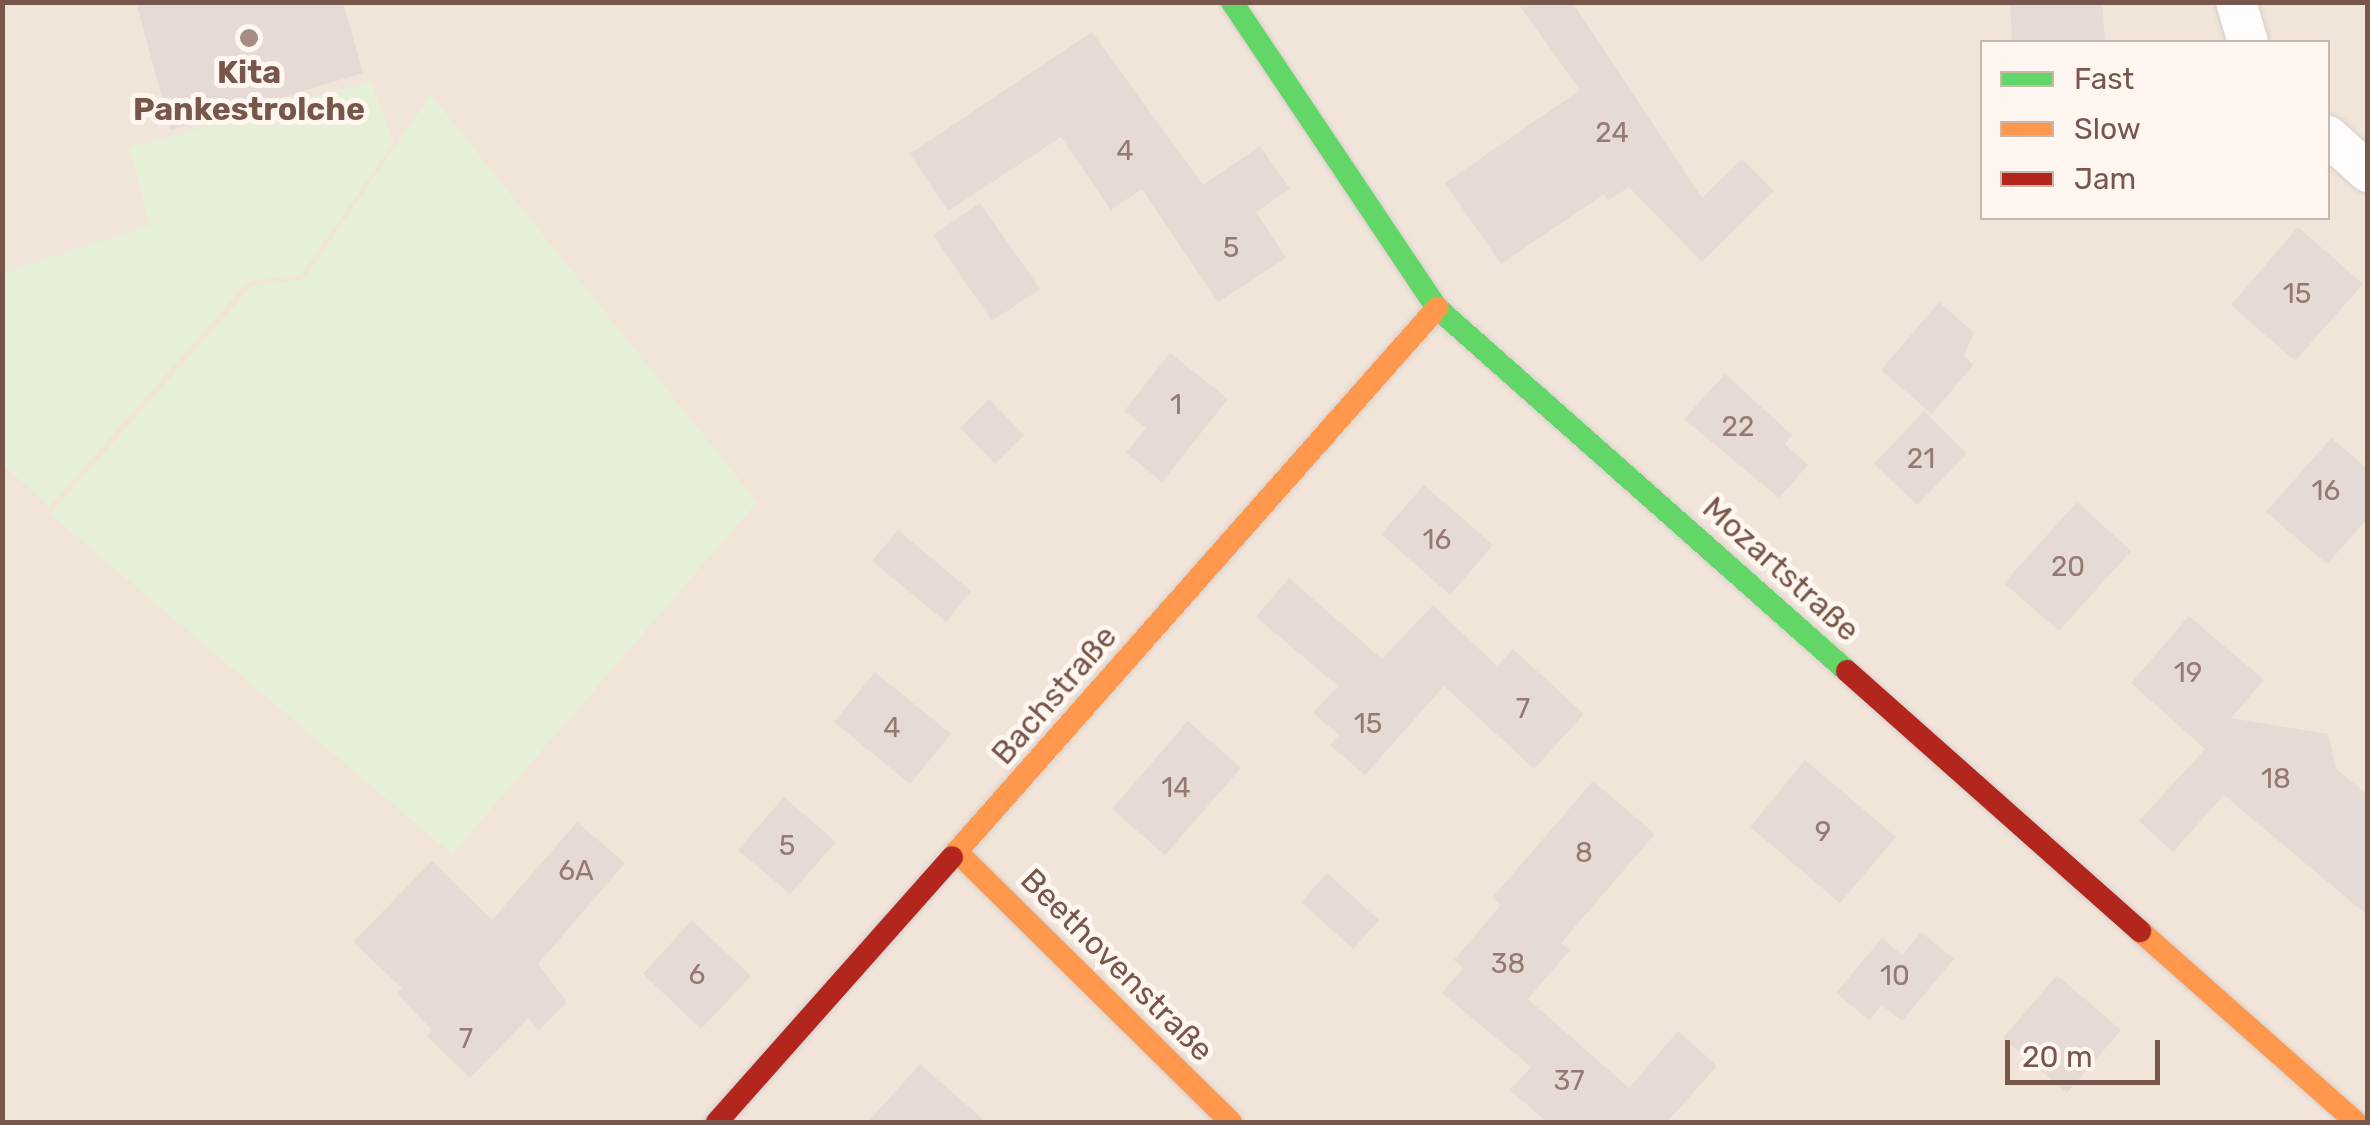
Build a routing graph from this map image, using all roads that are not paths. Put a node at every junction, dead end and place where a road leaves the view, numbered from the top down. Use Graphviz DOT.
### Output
graph roads {
  1 [pos="1232,2"];
  2 [pos="2236,2"];
  3 [pos="2247,40"];
  4 [pos="2330,138"];
  5 [pos="2368,172"];
  6 [pos="1437,308"];
  7 [pos="958,853"];
  8 [pos="717,1122"];
  9 [pos="1231,1122"];
  10 [pos="2356,1122"];
  1 -- 6 [label="street, Mozartstraße"];
  2 -- 3 [label="street"];
  4 -- 5 [label="street"];
  6 -- 7 [label="street, Bachstraße"];
  6 -- 10 [label="street, Mozartstraße"];
  7 -- 8 [label="street, Bachstraße"];
  7 -- 9 [label="street, Beethovenstraße"];
}
